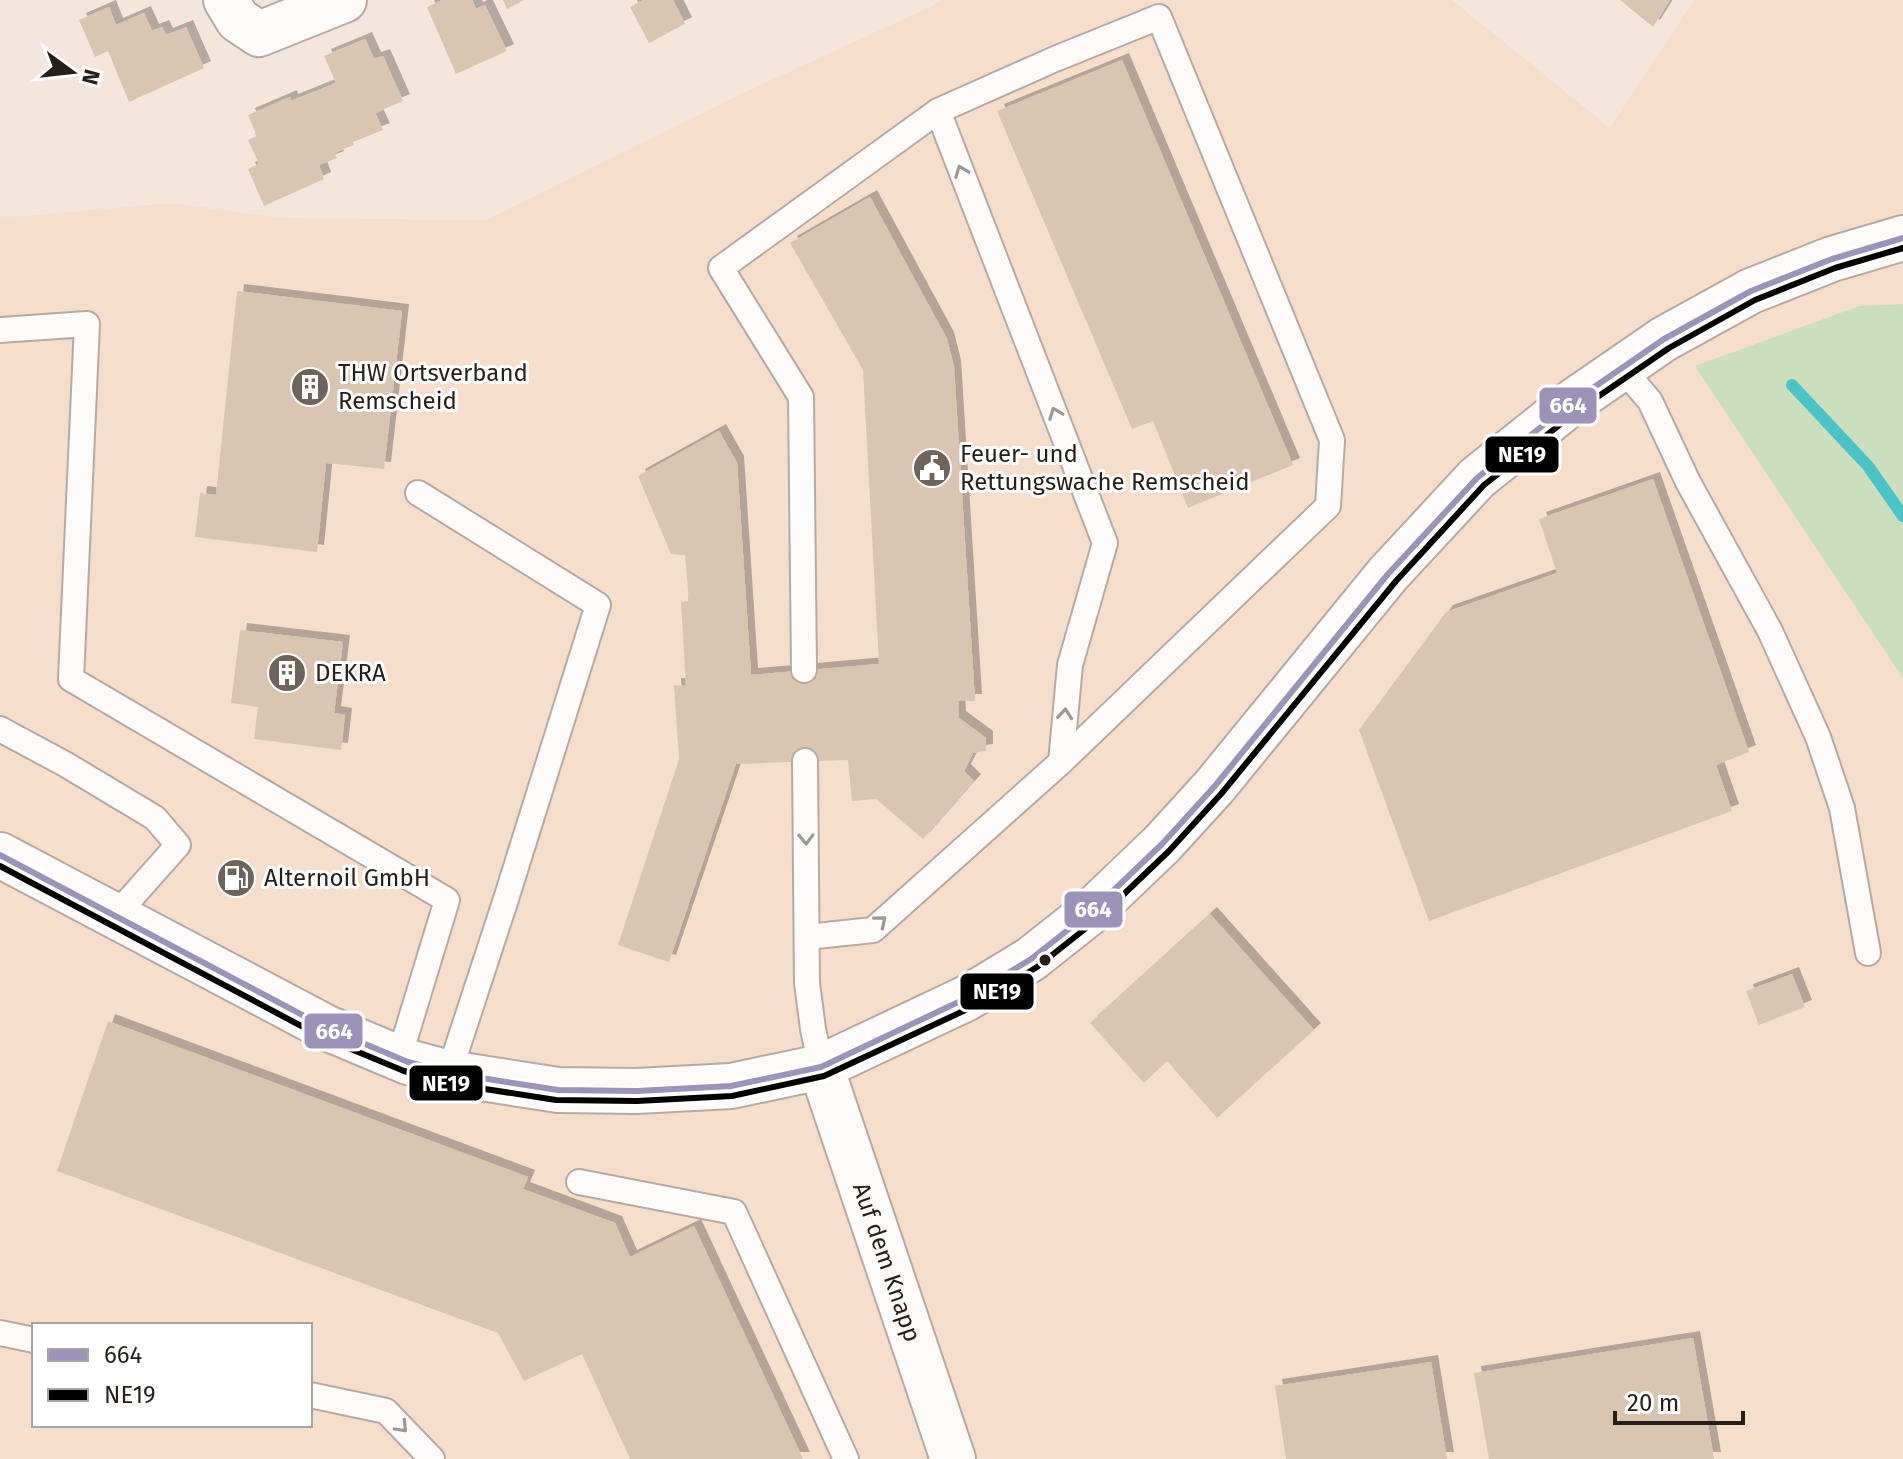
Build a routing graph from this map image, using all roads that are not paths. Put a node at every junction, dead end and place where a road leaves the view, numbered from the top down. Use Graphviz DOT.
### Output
graph roads {
  1 [pos="226,0"];
  2 [pos="344,0"];
  3 [pos="938,111"];
  4 [pos="1903,238"];
  5 [pos="0,330"];
  6 [pos="1622,368"];
  7 [pos="418,493"];
  8 [pos="804,670"];
  9 [pos="0,729"];
  10 [pos="805,761"];
  11 [pos="1061,762"];
  12 [pos="0,855"];
  13 [pos="115,916"];
  14 [pos="807,937"];
  15 [pos="1868,953"];
  16 [pos="399,1058"];
  17 [pos="821,1067"];
  18 [pos="449,1073"];
  19 [pos="579,1182"];
  20 [pos="0,1333"];
  21 [pos="32,1340"];
  22 [pos="312,1395"];
  23 [pos="432,1459"];
  24 [pos="846,1459"];
  25 [pos="953,1459"];
  1 -- 2 [label="street"];
  3 -- 8 [label="lane"];
  11 -- 3 [label="lane, one-way"];
  3 -- 11 [label="lane"];
  4 -- 6 [label="street"];
  5 -- 16 [label="lane"];
  6 -- 15 [label="lane"];
  6 -- 17 [label="street"];
  7 -- 18 [label="lane"];
  9 -- 13 [label="lane"];
  10 -- 14 [label="lane, one-way"];
  14 -- 11 [label="lane, one-way"];
  12 -- 13 [label="street"];
  13 -- 16 [label="street"];
  14 -- 17 [label="lane"];
  16 -- 18 [label="street"];
  17 -- 18 [label="street"];
  17 -- 25 [label="street, Auf dem Knapp"];
  19 -- 24 [label="lane"];
  20 -- 21 [label="lane"];
  22 -- 23 [label="lane, one-way"];
}
